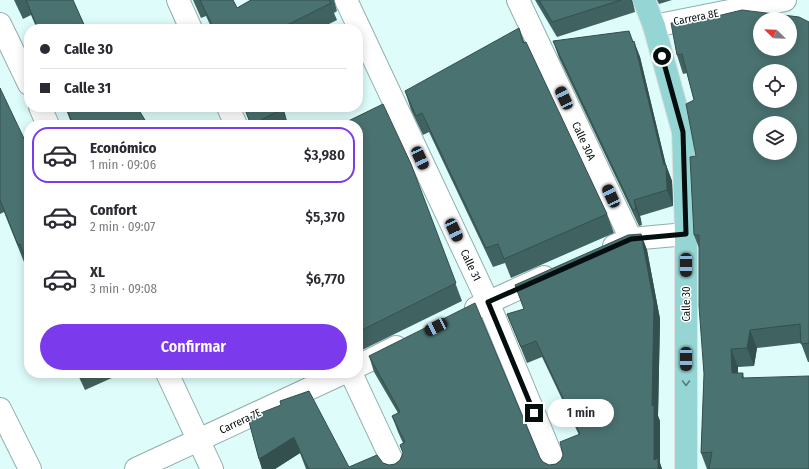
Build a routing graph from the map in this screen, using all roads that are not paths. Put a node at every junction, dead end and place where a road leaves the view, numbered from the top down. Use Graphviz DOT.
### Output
graph roads {
  1 [pos="178,0"];
  2 [pos="346,0"];
  3 [pos="518,0"];
  4 [pos="644,0"];
  5 [pos="785,0"];
  6 [pos="0,24"];
  7 [pos="189,24"];
  8 [pos="357,24"];
  9 [pos="654,26"];
  10 [pos="363,36"];
  11 [pos="24,74"];
  12 [pos="686,234"];
  13 [pos="631,239"];
  14 [pos="595,254"];
  15 [pos="559,270"];
  16 [pos="488,302"];
  17 [pos="460,315"];
  18 [pos="413,339"];
  19 [pos="363,364"];
  20 [pos="169,378"];
  21 [pos="332,378"];
  22 [pos="353,378"];
  23 [pos="0,409"];
  24 [pos="198,439"];
  25 [pos="30,469"];
  26 [pos="136,469"];
  27 [pos="212,469"];
  28 [pos="396,469"];
  29 [pos="558,469"];
  30 [pos="686,469"];
  1 -- 7 [label="street"];
  2 -- 8 [label="street, Calle 31"];
  3 -- 13 [label="street, Calle 30A"];
  4 -- 9 [label="main road, Calle 30"];
  5 -- 9 [label="street, Carrera 8E"];
  6 -- 11 [label="street"];
  9 -- 12 [label="main road, Calle 30"];
  10 -- 16 [label="street, Calle 31"];
  12 -- 13 [label="street"];
  12 -- 30 [label="main road, Calle 30, one-way"];
  13 -- 14 [label="street"];
  15 -- 16 [label="street"];
  16 -- 17 [label="street"];
  16 -- 29 [label="street, Calle 31"];
  18 -- 19 [label="street"];
  20 -- 24 [label="street"];
  21 -- 24 [label="street, Carrera 7E"];
  22 -- 28 [label="street"];
  23 -- 25 [label="street"];
  24 -- 26 [label="street, Carrera 7E"];
  24 -- 27 [label="street"];
}
